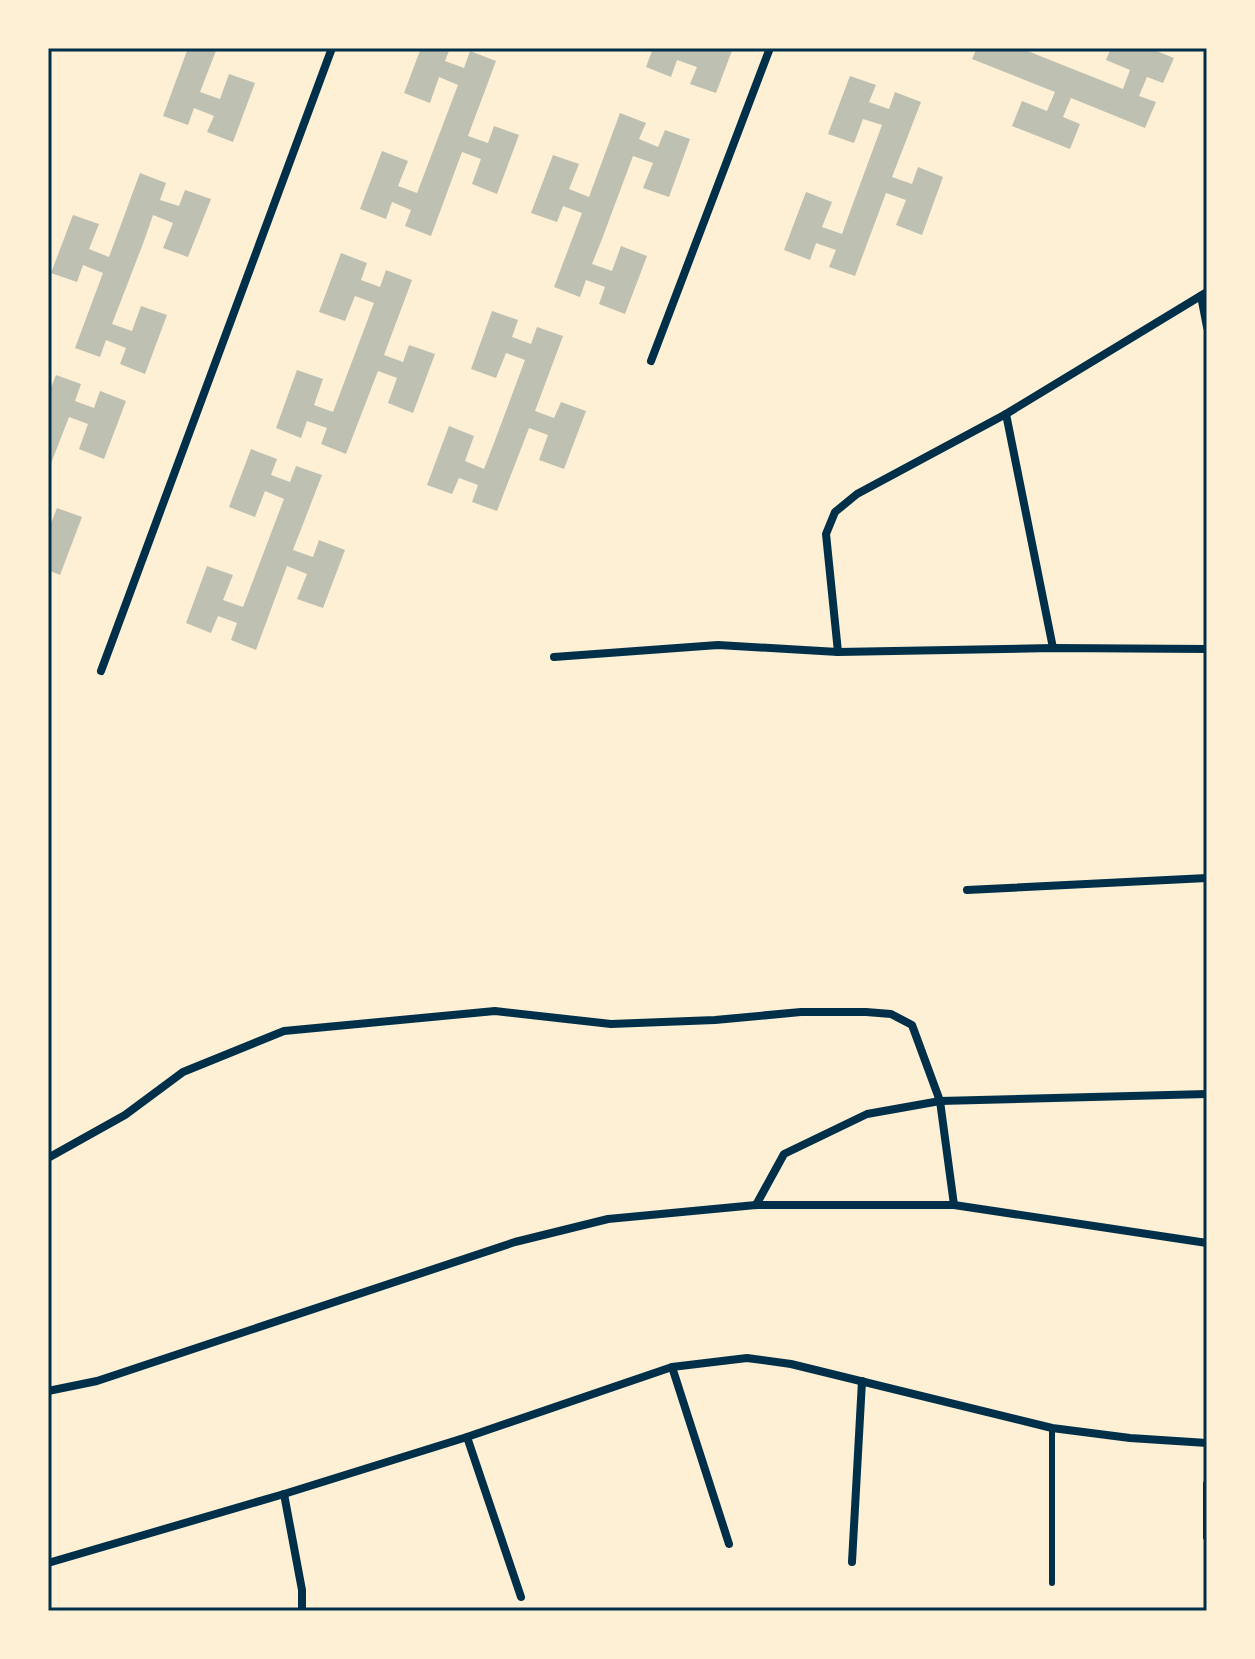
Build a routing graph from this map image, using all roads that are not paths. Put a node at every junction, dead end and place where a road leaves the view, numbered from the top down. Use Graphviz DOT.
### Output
graph roads {
  1 [pos="332,48"];
  2 [pos="770,48"];
  3 [pos="1204,294"];
  4 [pos="1207,327"];
  5 [pos="651,361"];
  6 [pos="1006,414"];
  7 [pos="1053,648"];
  8 [pos="1207,649"];
  9 [pos="838,652"];
  10 [pos="554,657"];
  11 [pos="101,671"];
  12 [pos="1207,878"];
  13 [pos="967,890"];
  14 [pos="1207,1094"];
  15 [pos="940,1101"];
  16 [pos="48,1158"];
  17 [pos="756,1205"];
  18 [pos="954,1205"];
  19 [pos="1207,1243"];
  20 [pos="672,1367"];
  21 [pos="862,1381"];
  22 [pos="48,1391"];
  23 [pos="1052,1428"];
  24 [pos="467,1437"];
  25 [pos="1207,1443"];
  26 [pos="1207,1484"];
  27 [pos="284,1494"];
  28 [pos="1207,1537"];
  29 [pos="729,1544"];
  30 [pos="852,1562"];
  31 [pos="48,1563"];
  32 [pos="1052,1583"];
  33 [pos="521,1597"];
  34 [pos="302,1611"];
  1 -- 11 [label="street"];
  2 -- 5 [label="street"];
  3 -- 4 [label="street"];
  3 -- 6 [label="street"];
  6 -- 7 [label="street"];
  6 -- 9 [label="street"];
  7 -- 8 [label="street"];
  7 -- 9 [label="street"];
  9 -- 10 [label="street"];
  12 -- 13 [label="street"];
  14 -- 15 [label="street"];
  15 -- 16 [label="street"];
  15 -- 17 [label="street"];
  15 -- 18 [label="street"];
  17 -- 18 [label="street"];
  17 -- 22 [label="street"];
  18 -- 19 [label="street"];
  20 -- 21 [label="street"];
  20 -- 24 [label="street"];
  20 -- 29 [label="street"];
  21 -- 23 [label="street"];
  21 -- 30 [label="street"];
  23 -- 25 [label="street"];
  23 -- 32 [label="lane"];
  24 -- 27 [label="street"];
  24 -- 33 [label="street"];
  26 -- 28 [label="street"];
  27 -- 31 [label="street"];
  27 -- 34 [label="street"];
}
